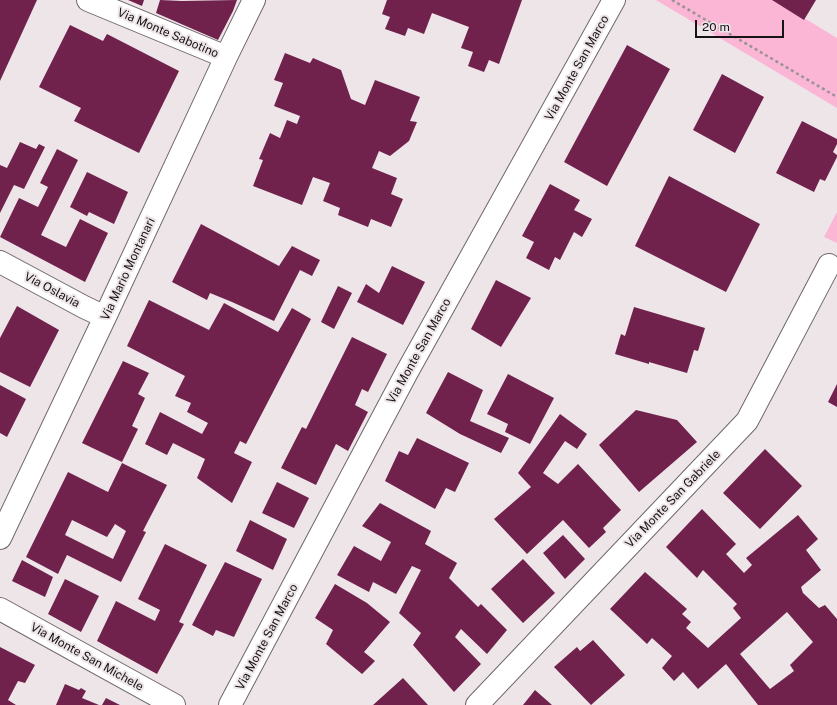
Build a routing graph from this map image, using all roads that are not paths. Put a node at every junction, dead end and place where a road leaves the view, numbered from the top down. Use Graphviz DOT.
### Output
graph roads {
  1 [pos="88,0"];
  2 [pos="254,0"];
  3 [pos="614,0"];
  4 [pos="226,57"];
  5 [pos="0,262"];
  6 [pos="829,265"];
  7 [pos="105,317"];
  8 [pos="0,538"];
  9 [pos="0,608"];
  10 [pos="174,705"];
  11 [pos="230,705"];
  12 [pos="477,705"];
  1 -- 4 [label="street, Via Monte Sabotino"];
  2 -- 4 [label="street, Via Mario Montanari"];
  3 -- 11 [label="street, Via Monte San Marco"];
  4 -- 7 [label="street, Via Mario Montanari"];
  5 -- 7 [label="street, Via Oslavia"];
  6 -- 12 [label="street, Via Monte San Gabriele"];
  7 -- 8 [label="street, Via Mario Montanari"];
  9 -- 10 [label="street, Via Monte San Michele"];
}
